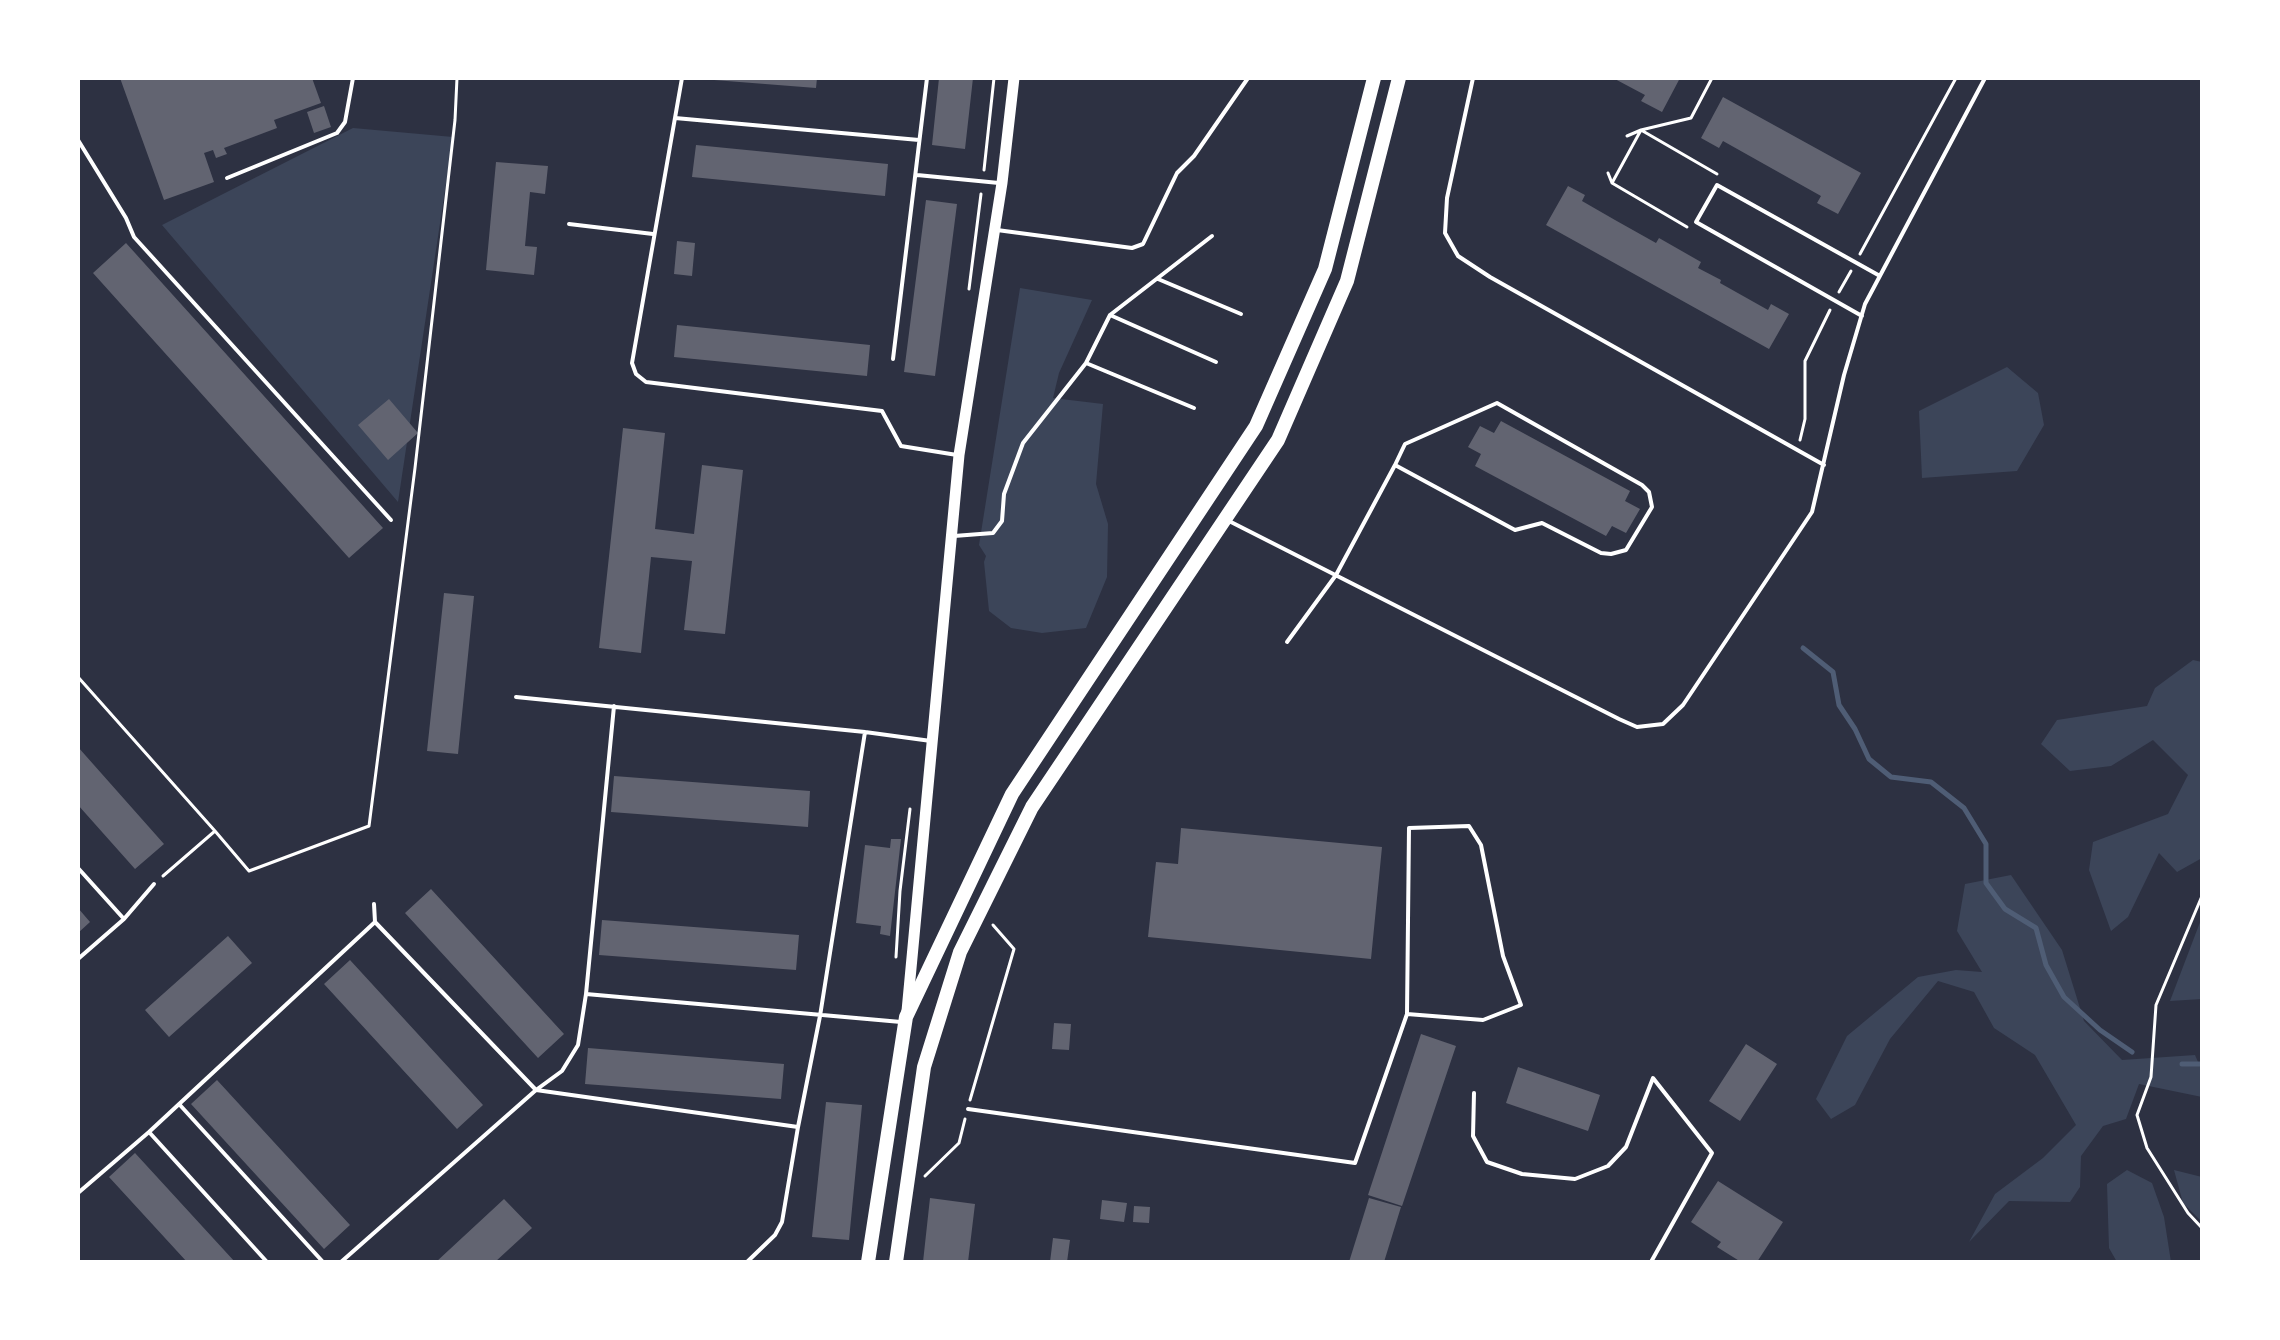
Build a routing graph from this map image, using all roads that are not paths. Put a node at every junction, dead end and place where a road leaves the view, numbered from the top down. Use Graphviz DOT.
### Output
graph roads {
  1 [pos="353,78"];
  2 [pos="682,78"];
  3 [pos="927,78"];
  4 [pos="1014,78"];
  5 [pos="1248,78"];
  6 [pos="1374,78"];
  7 [pos="1399,78"];
  8 [pos="1473,78"];
  9 [pos="1985,78"];
  10 [pos="674,118"];
  11 [pos="78,140"];
  12 [pos="919,140"];
  13 [pos="917,175"];
  14 [pos="227,178"];
  15 [pos="1002,183"];
  16 [pos="569,224"];
  17 [pos="994,230"];
  18 [pos="653,234"];
  19 [pos="1212,236"];
  20 [pos="1880,276"];
  21 [pos="1158,279"];
  22 [pos="1241,314"];
  23 [pos="1110,315"];
  24 [pos="1862,316"];
  25 [pos="893,359"];
  26 [pos="1216,362"];
  27 [pos="1086,363"];
  28 [pos="1194,408"];
  29 [pos="959,455"];
  30 [pos="1395,465"];
  31 [pos="1825,466"];
  32 [pos="1225,519"];
  33 [pos="391,520"];
  34 [pos="951,536"];
  35 [pos="1336,575"];
  36 [pos="1287,642"];
  37 [pos="516,697"];
  38 [pos="614,706"];
  39 [pos="865,732"];
  40 [pos="933,741"];
  41 [pos="78,868"];
  42 [pos="154,884"];
  43 [pos="374,904"];
  44 [pos="124,919"];
  45 [pos="375,922"];
  46 [pos="78,959"];
  47 [pos="586,994"];
  48 [pos="1407,1014"];
  49 [pos="820,1016"];
  50 [pos="906,1020"];
  51 [pos="536,1090"];
  52 [pos="1474,1093"];
  53 [pos="179,1104"];
  54 [pos="968,1109"];
  55 [pos="798,1127"];
  56 [pos="149,1132"];
  57 [pos="78,1193"];
  58 [pos="267,1262"];
  59 [pos="323,1262"];
  60 [pos="341,1262"];
  61 [pos="747,1262"];
  62 [pos="868,1262"];
  63 [pos="896,1262"];
  64 [pos="1651,1262"];
  1 -- 14 [label="lane"];
  2 -- 10 [label="lane"];
  3 -- 12 [label="lane"];
  4 -- 15 [label="street"];
  5 -- 17 [label="lane"];
  6 -- 50 [label="main road"];
  7 -- 32 [label="main road"];
  8 -- 31 [label="lane"];
  9 -- 20 [label="lane"];
  10 -- 12 [label="lane"];
  10 -- 18 [label="lane"];
  11 -- 33 [label="lane"];
  12 -- 13 [label="lane"];
  13 -- 15 [label="lane"];
  13 -- 25 [label="lane"];
  15 -- 17 [label="street"];
  16 -- 18 [label="lane"];
  17 -- 29 [label="street"];
  18 -- 29 [label="lane"];
  19 -- 21 [label="lane"];
  20 -- 24 [label="lane"];
  20 -- 24 [label="lane"];
  21 -- 22 [label="lane"];
  21 -- 23 [label="lane"];
  23 -- 26 [label="lane"];
  23 -- 27 [label="lane"];
  24 -- 31 [label="lane"];
  27 -- 28 [label="lane"];
  27 -- 34 [label="lane"];
  29 -- 34 [label="street"];
  30 -- 30 [label="lane"];
  30 -- 35 [label="lane"];
  31 -- 35 [label="lane"];
  32 -- 35 [label="lane"];
  32 -- 63 [label="main road"];
  34 -- 40 [label="street"];
  35 -- 36 [label="lane"];
  37 -- 38 [label="lane"];
  38 -- 39 [label="lane"];
  38 -- 47 [label="lane"];
  39 -- 40 [label="lane"];
  39 -- 49 [label="lane"];
  40 -- 50 [label="street"];
  41 -- 44 [label="lane"];
  42 -- 44 [label="lane"];
  43 -- 45 [label="lane"];
  44 -- 46 [label="lane"];
  45 -- 51 [label="lane"];
  45 -- 53 [label="lane"];
  47 -- 49 [label="lane"];
  47 -- 51 [label="lane"];
  48 -- 48 [label="lane"];
  48 -- 54 [label="lane"];
  49 -- 50 [label="lane"];
  49 -- 55 [label="lane"];
  50 -- 62 [label="main road"];
  51 -- 55 [label="lane"];
  51 -- 60 [label="lane"];
  52 -- 64 [label="lane"];
  53 -- 56 [label="lane"];
  53 -- 59 [label="lane"];
  55 -- 61 [label="lane"];
  56 -- 57 [label="lane"];
  56 -- 58 [label="lane"];
}
